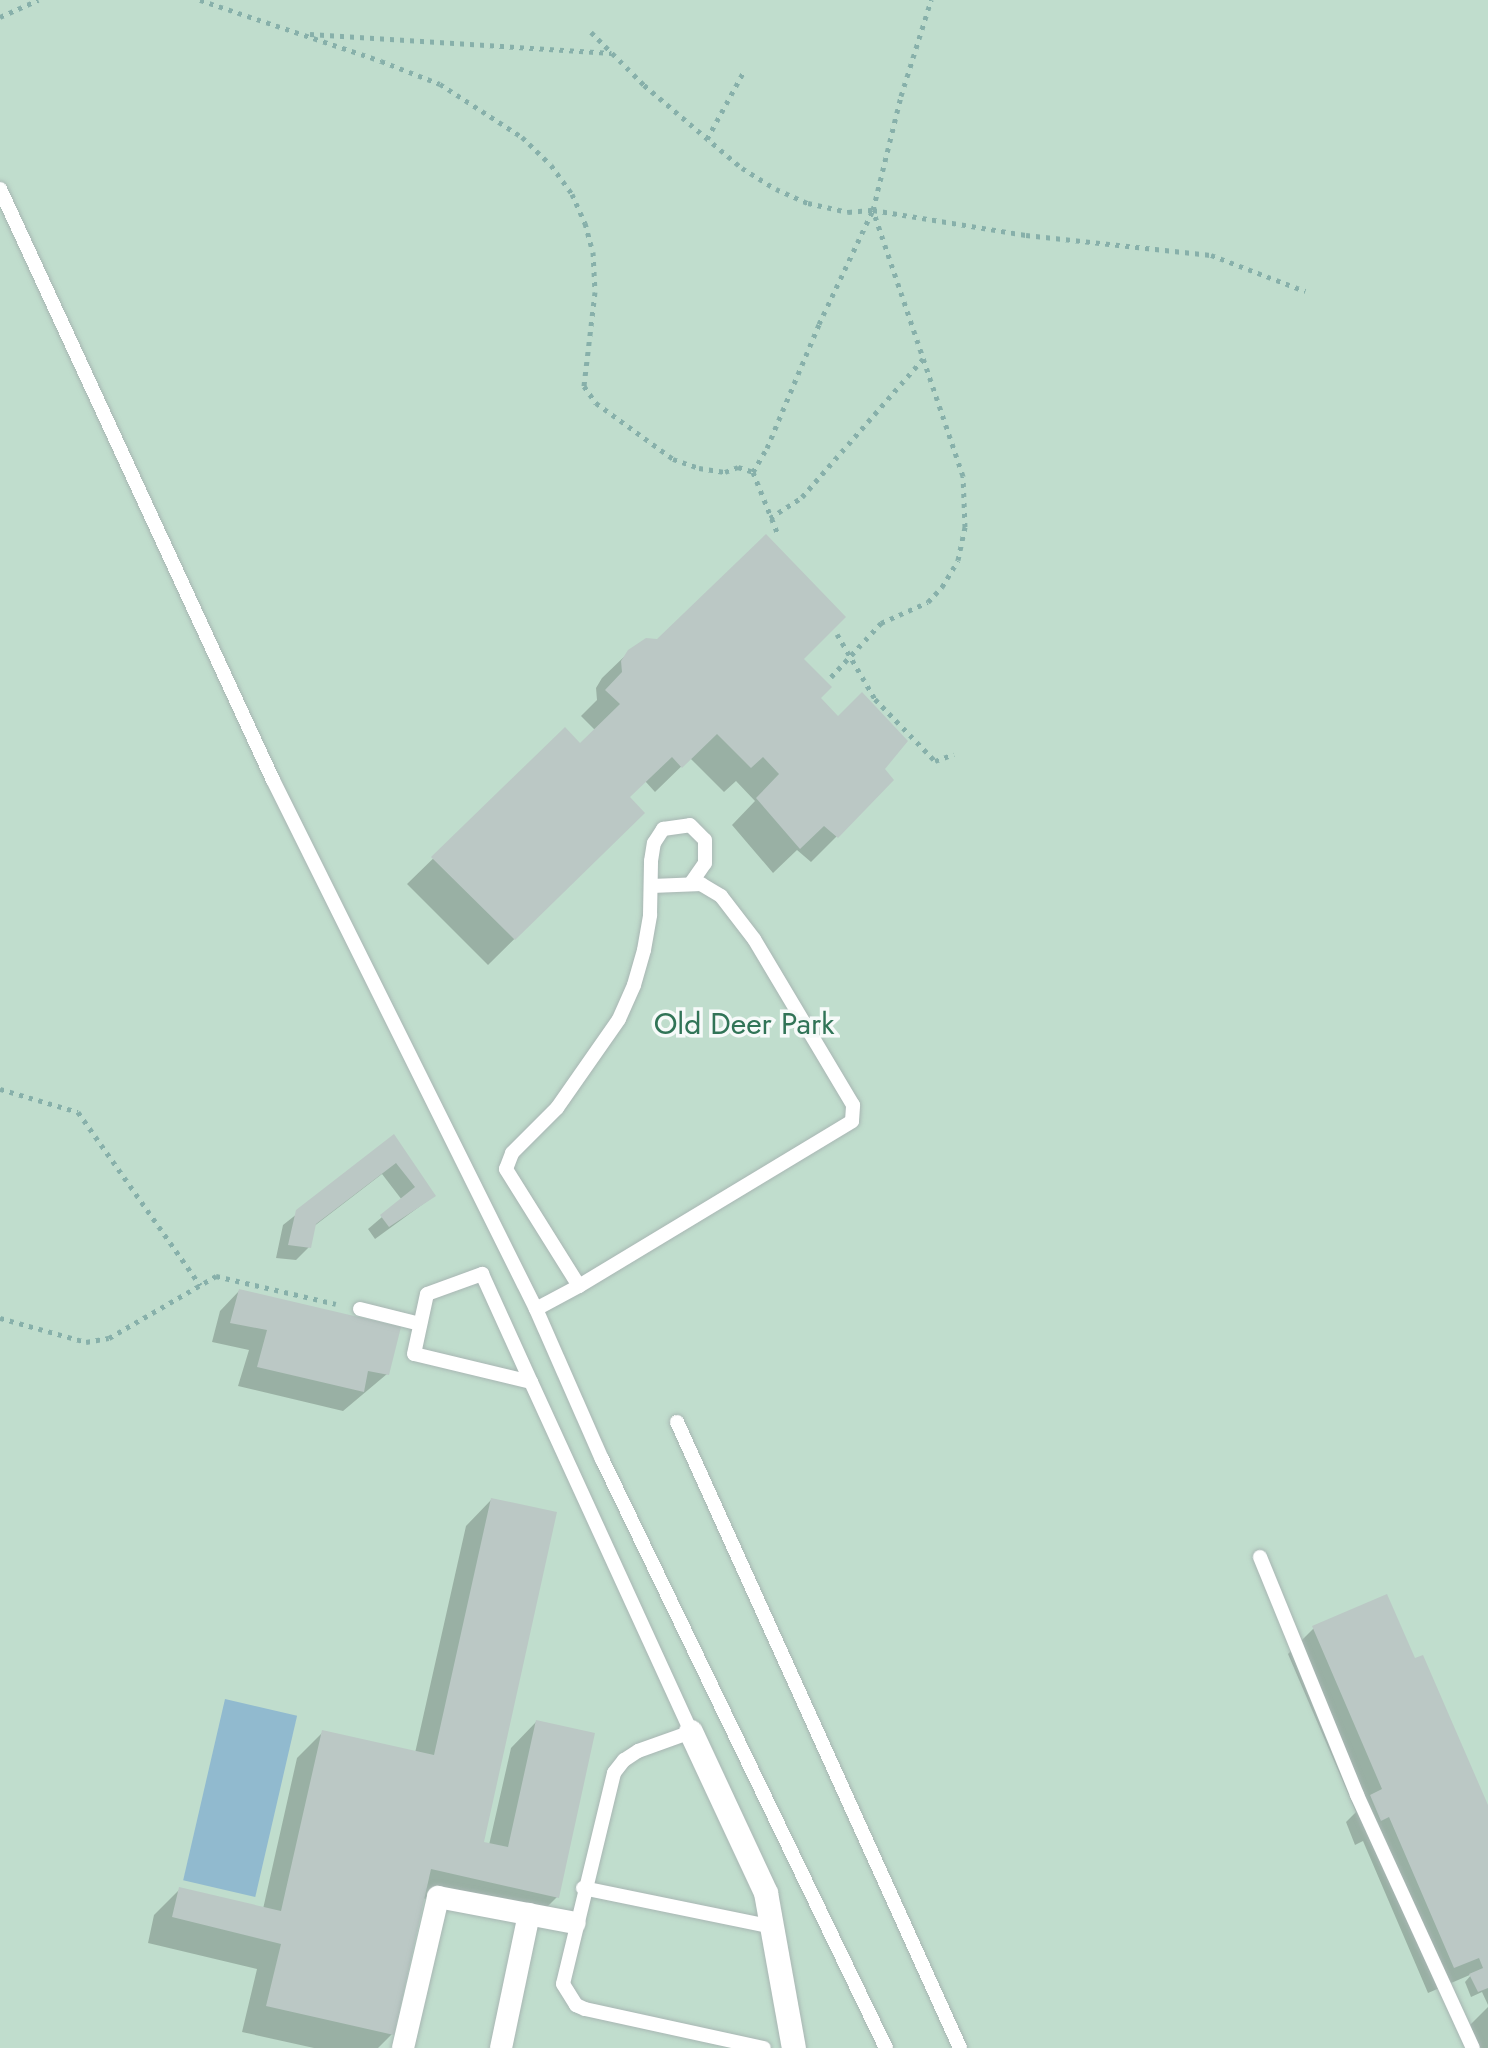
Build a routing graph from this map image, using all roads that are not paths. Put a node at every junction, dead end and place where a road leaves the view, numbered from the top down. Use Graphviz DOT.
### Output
graph roads {
  1 [pos="0,189"];
  2 [pos="691,883"];
  3 [pos="652,886"];
  4 [pos="579,1286"];
  5 [pos="360,1309"];
  6 [pos="536,1309"];
  7 [pos="420,1324"];
  8 [pos="531,1382"];
  9 [pos="677,1422"];
  10 [pos="1260,1557"];
  11 [pos="691,1732"];
  12 [pos="583,1888"];
  13 [pos="529,1914"];
  14 [pos="575,1923"];
  15 [pos="773,1927"];
  16 [pos="403,2048"];
  17 [pos="501,2048"];
  18 [pos="764,2048"];
  19 [pos="794,2048"];
  20 [pos="886,2048"];
  21 [pos="960,2048"];
  22 [pos="1473,2048"];
  1 -- 6 [label="lane"];
  2 -- 3 [label="lane"];
  2 -- 3 [label="lane"];
  2 -- 4 [label="lane"];
  3 -- 4 [label="lane"];
  4 -- 6 [label="lane"];
  5 -- 7 [label="lane"];
  6 -- 20 [label="lane"];
  7 -- 8 [label="lane"];
  7 -- 8 [label="lane"];
  8 -- 11 [label="lane"];
  9 -- 21 [label="lane"];
  10 -- 22 [label="lane"];
  11 -- 12 [label="lane"];
  11 -- 15 [label="street"];
  12 -- 14 [label="lane"];
  12 -- 15 [label="lane"];
  13 -- 14 [label="street"];
  13 -- 16 [label="street"];
  13 -- 17 [label="street"];
  14 -- 18 [label="lane"];
  15 -- 19 [label="street"];
}
